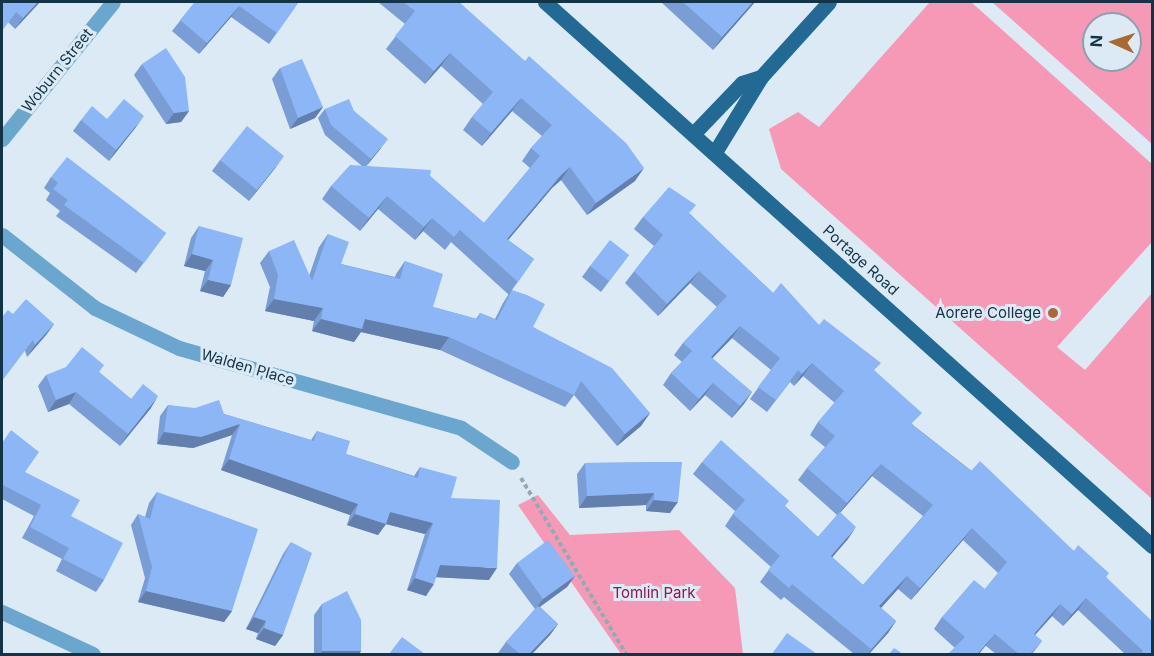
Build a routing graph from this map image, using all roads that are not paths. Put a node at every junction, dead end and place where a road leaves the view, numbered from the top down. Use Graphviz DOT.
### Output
graph roads {
  1 [pos="113,2"];
  2 [pos="545,2"];
  3 [pos="829,2"];
  4 [pos="761,77"];
  5 [pos="694,133"];
  6 [pos="2,139"];
  7 [pos="715,152"];
  8 [pos="2,234"];
  9 [pos="512,462"];
  10 [pos="1152,546"];
  11 [pos="2,612"];
  12 [pos="93,654"];
  1 -- 6 [label="street, Woburn Street"];
  2 -- 5 [label="main road, Portage Road"];
  3 -- 4 [label="main road"];
  4 -- 5 [label="main road"];
  4 -- 7 [label="main road"];
  5 -- 7 [label="main road, Portage Road"];
  7 -- 10 [label="main road, Portage Road"];
  8 -- 9 [label="street, Walden Place"];
  11 -- 12 [label="street"];
}
